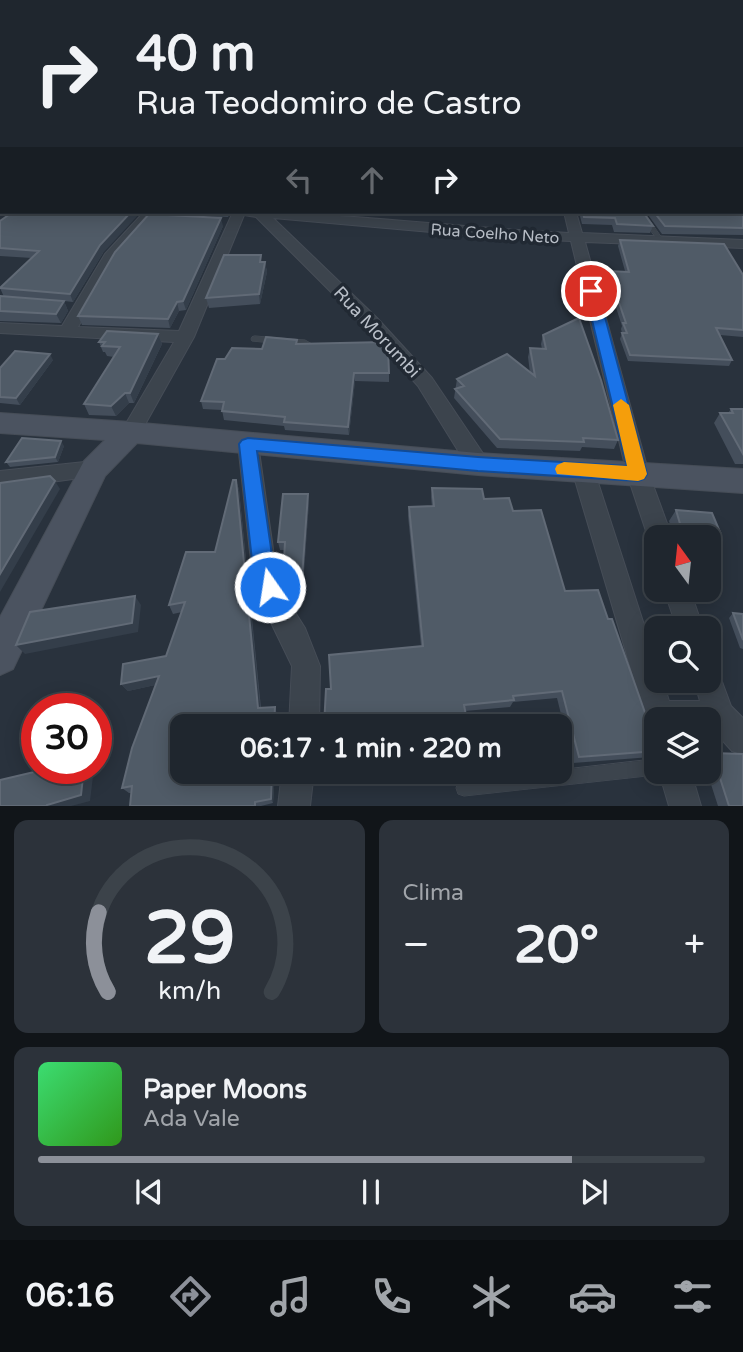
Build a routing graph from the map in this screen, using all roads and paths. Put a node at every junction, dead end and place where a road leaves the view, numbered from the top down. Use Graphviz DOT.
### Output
graph roads {
  1 [pos="261,214"];
  2 [pos="280,214"];
  3 [pos="571,214"];
  4 [pos="642,214"];
  5 [pos="151,216"];
  6 [pos="236,217"];
  7 [pos="578,238"];
  8 [pos="661,241"];
  9 [pos="743,244"];
  10 [pos="0,328"];
  11 [pos="67,332"];
  12 [pos="185,337"];
  13 [pos="255,339"];
  14 [pos="324,347"];
  15 [pos="0,423"];
  16 [pos="131,432"];
  17 [pos="248,444"];
  18 [pos="478,464"];
  19 [pos="94,468"];
  20 [pos="583,470"];
  21 [pos="638,474"];
  22 [pos="0,480"];
  23 [pos="743,481"];
  24 [pos="656,525"];
  25 [pos="0,656"];
  26 [pos="656,707"];
  27 [pos="304,714"];
  28 [pos="721,717"];
  29 [pos="743,740"];
  30 [pos="644,768"];
  31 [pos="297,784"];
  32 [pos="679,784"];
  33 [pos="464,788"];
  34 [pos="294,806"];
  35 [pos="685,806"];
  1 -- 18 [label="street, Rua Morumbi"];
  2 -- 7 [label="street, Rua Coelho Neto"];
  3 -- 7 [label="street"];
  4 -- 8 [label="lane"];
  5 -- 11 [label="street"];
  6 -- 12 [label="street"];
  7 -- 8 [label="street, Rua Coelho Neto"];
  7 -- 21 [label="street"];
  8 -- 9 [label="street, Rua Coelho Neto"];
  10 -- 11 [label="street"];
  11 -- 12 [label="street"];
  12 -- 16 [label="street"];
  13 -- 14 [label="lane"];
  15 -- 16 [label="street"];
  16 -- 17 [label="street"];
  16 -- 19 [label="street"];
  17 -- 18 [label="street"];
  17 -- 27 [label="street"];
  18 -- 20 [label="street"];
  19 -- 22 [label="street"];
  19 -- 25 [label="street"];
  20 -- 21 [label="street"];
  20 -- 26 [label="street"];
  21 -- 23 [label="street"];
  21 -- 24 [label="street"];
  28 -- 29 [label="street"];
  30 -- 33 [label="lane"];
  31 -- 34 [label="street"];
  32 -- 35 [label="street"];
}
